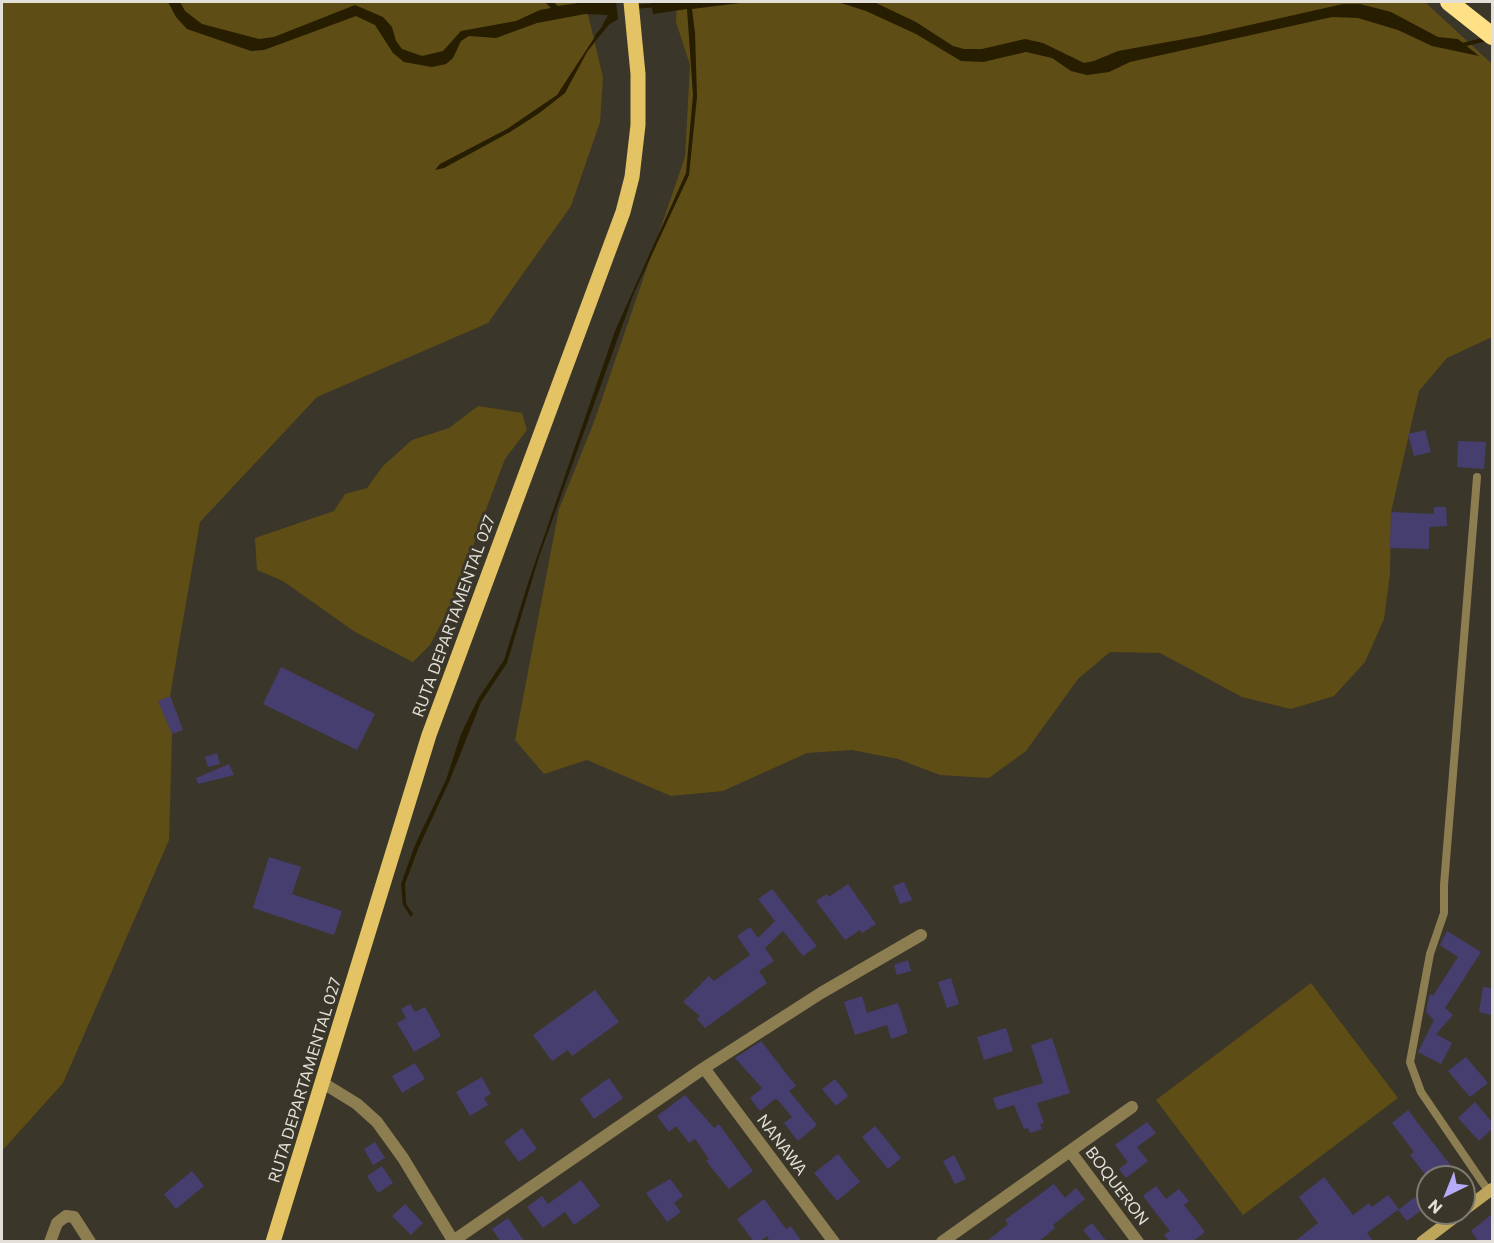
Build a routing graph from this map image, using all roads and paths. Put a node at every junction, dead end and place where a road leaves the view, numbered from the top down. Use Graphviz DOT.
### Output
graph roads {
  1 [pos="632,2"];
  2 [pos="1449,2"];
  3 [pos="1492,36"];
  4 [pos="1477,477"];
  5 [pos="921,935"];
  6 [pos="704,1068"];
  7 [pos="324,1083"];
  8 [pos="1132,1107"];
  9 [pos="1070,1150"];
  10 [pos="1491,1192"];
  11 [pos="1476,1202"];
  12 [pos="1444,1225"];
  13 [pos="453,1241"];
  14 [pos="50,1242"];
  15 [pos="90,1242"];
  16 [pos="273,1242"];
  17 [pos="834,1242"];
  18 [pos="942,1242"];
  19 [pos="1138,1242"];
  20 [pos="1422,1242"];
  1 -- 7 [label="main road, RUTA DEPARTAMENTAL 027"];
  2 -- 3 [label="highway"];
  4 -- 10 [label="lane"];
  5 -- 6 [label="street"];
  6 -- 13 [label="street"];
  6 -- 17 [label="street, NANAWA"];
  7 -- 13 [label="street"];
  7 -- 16 [label="main road, RUTA DEPARTAMENTAL 027"];
  8 -- 9 [label="street"];
  9 -- 18 [label="street"];
  9 -- 19 [label="street, BOQUERON"];
  10 -- 11 [label="street"];
  12 -- 20 [label="street"];
  14 -- 15 [label="street"];
}
